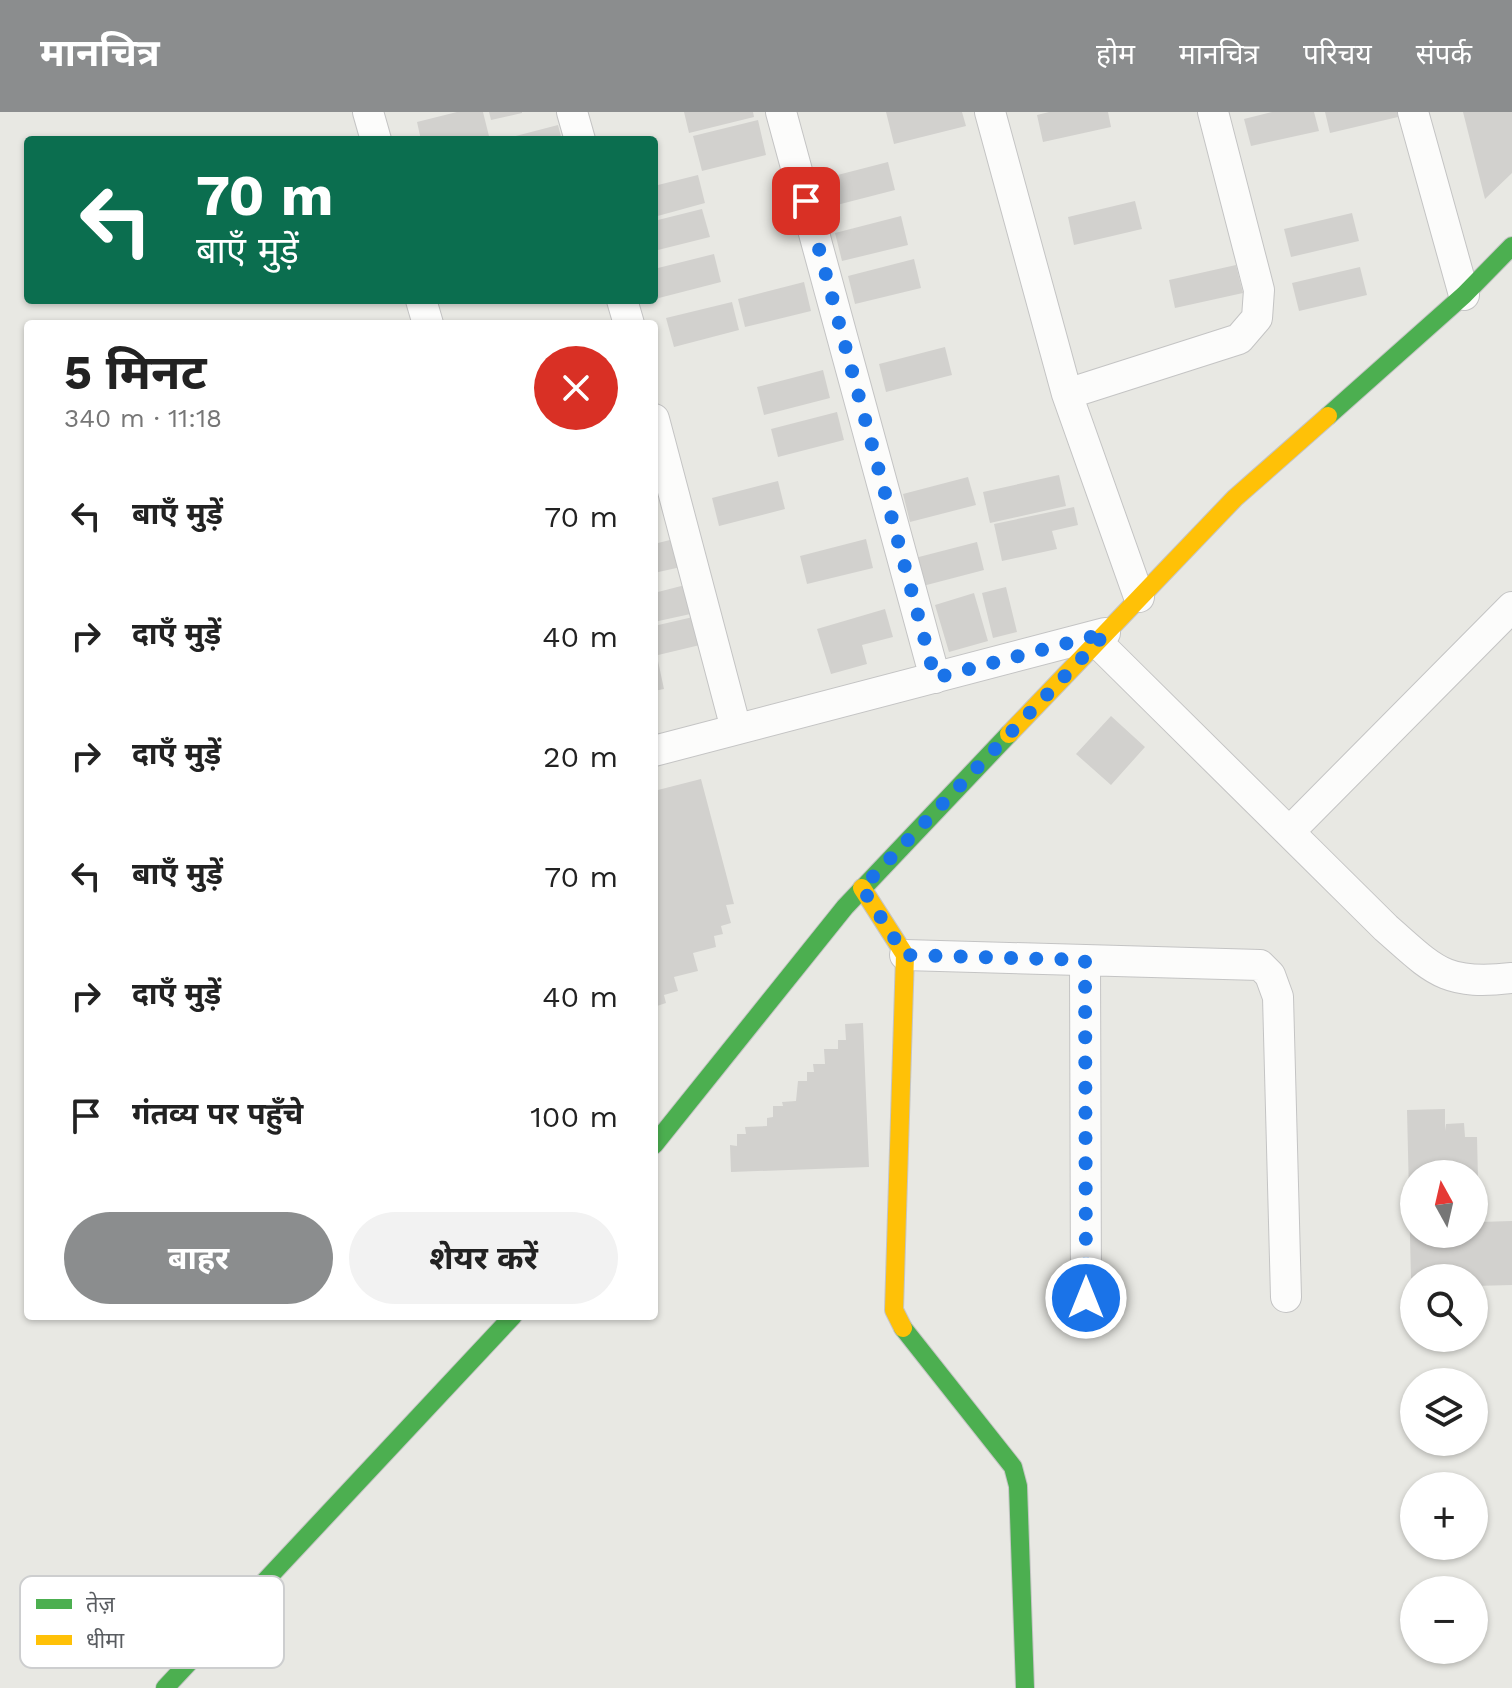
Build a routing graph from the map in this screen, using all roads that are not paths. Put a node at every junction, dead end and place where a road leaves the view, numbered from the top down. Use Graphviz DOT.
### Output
graph roads {
  1 [pos="368,112"];
  2 [pos="572,112"];
  3 [pos="781,112"];
  4 [pos="990,112"];
  5 [pos="1213,112"];
  6 [pos="1413,112"];
  7 [pos="375,136"];
  8 [pos="579,136"];
  9 [pos="1512,246"];
  10 [pos="1464,295"];
  11 [pos="1067,394"];
  12 [pos="658,434"];
  13 [pos="1139,597"];
  14 [pos="1512,607"];
  15 [pos="1102,637"];
  16 [pos="935,678"];
  17 [pos="736,729"];
  18 [pos="658,750"];
  19 [pos="1290,831"];
  20 [pos="862,888"];
  21 [pos="905,955"];
  22 [pos="1085,960"];
  23 [pos="1512,978"];
  24 [pos="658,1140"];
  25 [pos="1286,1297"];
  26 [pos="1086,1298"];
  27 [pos="509,1320"];
  28 [pos="270,1576"];
  29 [pos="184,1668"];
  30 [pos="165,1688"];
  31 [pos="1025,1688"];
  1 -- 7 [label="street"];
  2 -- 8 [label="street"];
  3 -- 16 [label="street"];
  4 -- 11 [label="street"];
  5 -- 11 [label="street"];
  6 -- 10 [label="street"];
  9 -- 10 [label="street"];
  10 -- 13 [label="street"];
  11 -- 13 [label="street"];
  12 -- 17 [label="street"];
  13 -- 15 [label="street"];
  14 -- 19 [label="street"];
  15 -- 16 [label="street"];
  15 -- 19 [label="street"];
  15 -- 20 [label="street"];
  16 -- 17 [label="street"];
  17 -- 18 [label="street"];
  19 -- 23 [label="street"];
  20 -- 21 [label="street"];
  20 -- 24 [label="street"];
  21 -- 22 [label="street"];
  21 -- 31 [label="street"];
  22 -- 25 [label="street"];
  22 -- 26 [label="street"];
  27 -- 28 [label="street"];
  29 -- 30 [label="street"];
}
